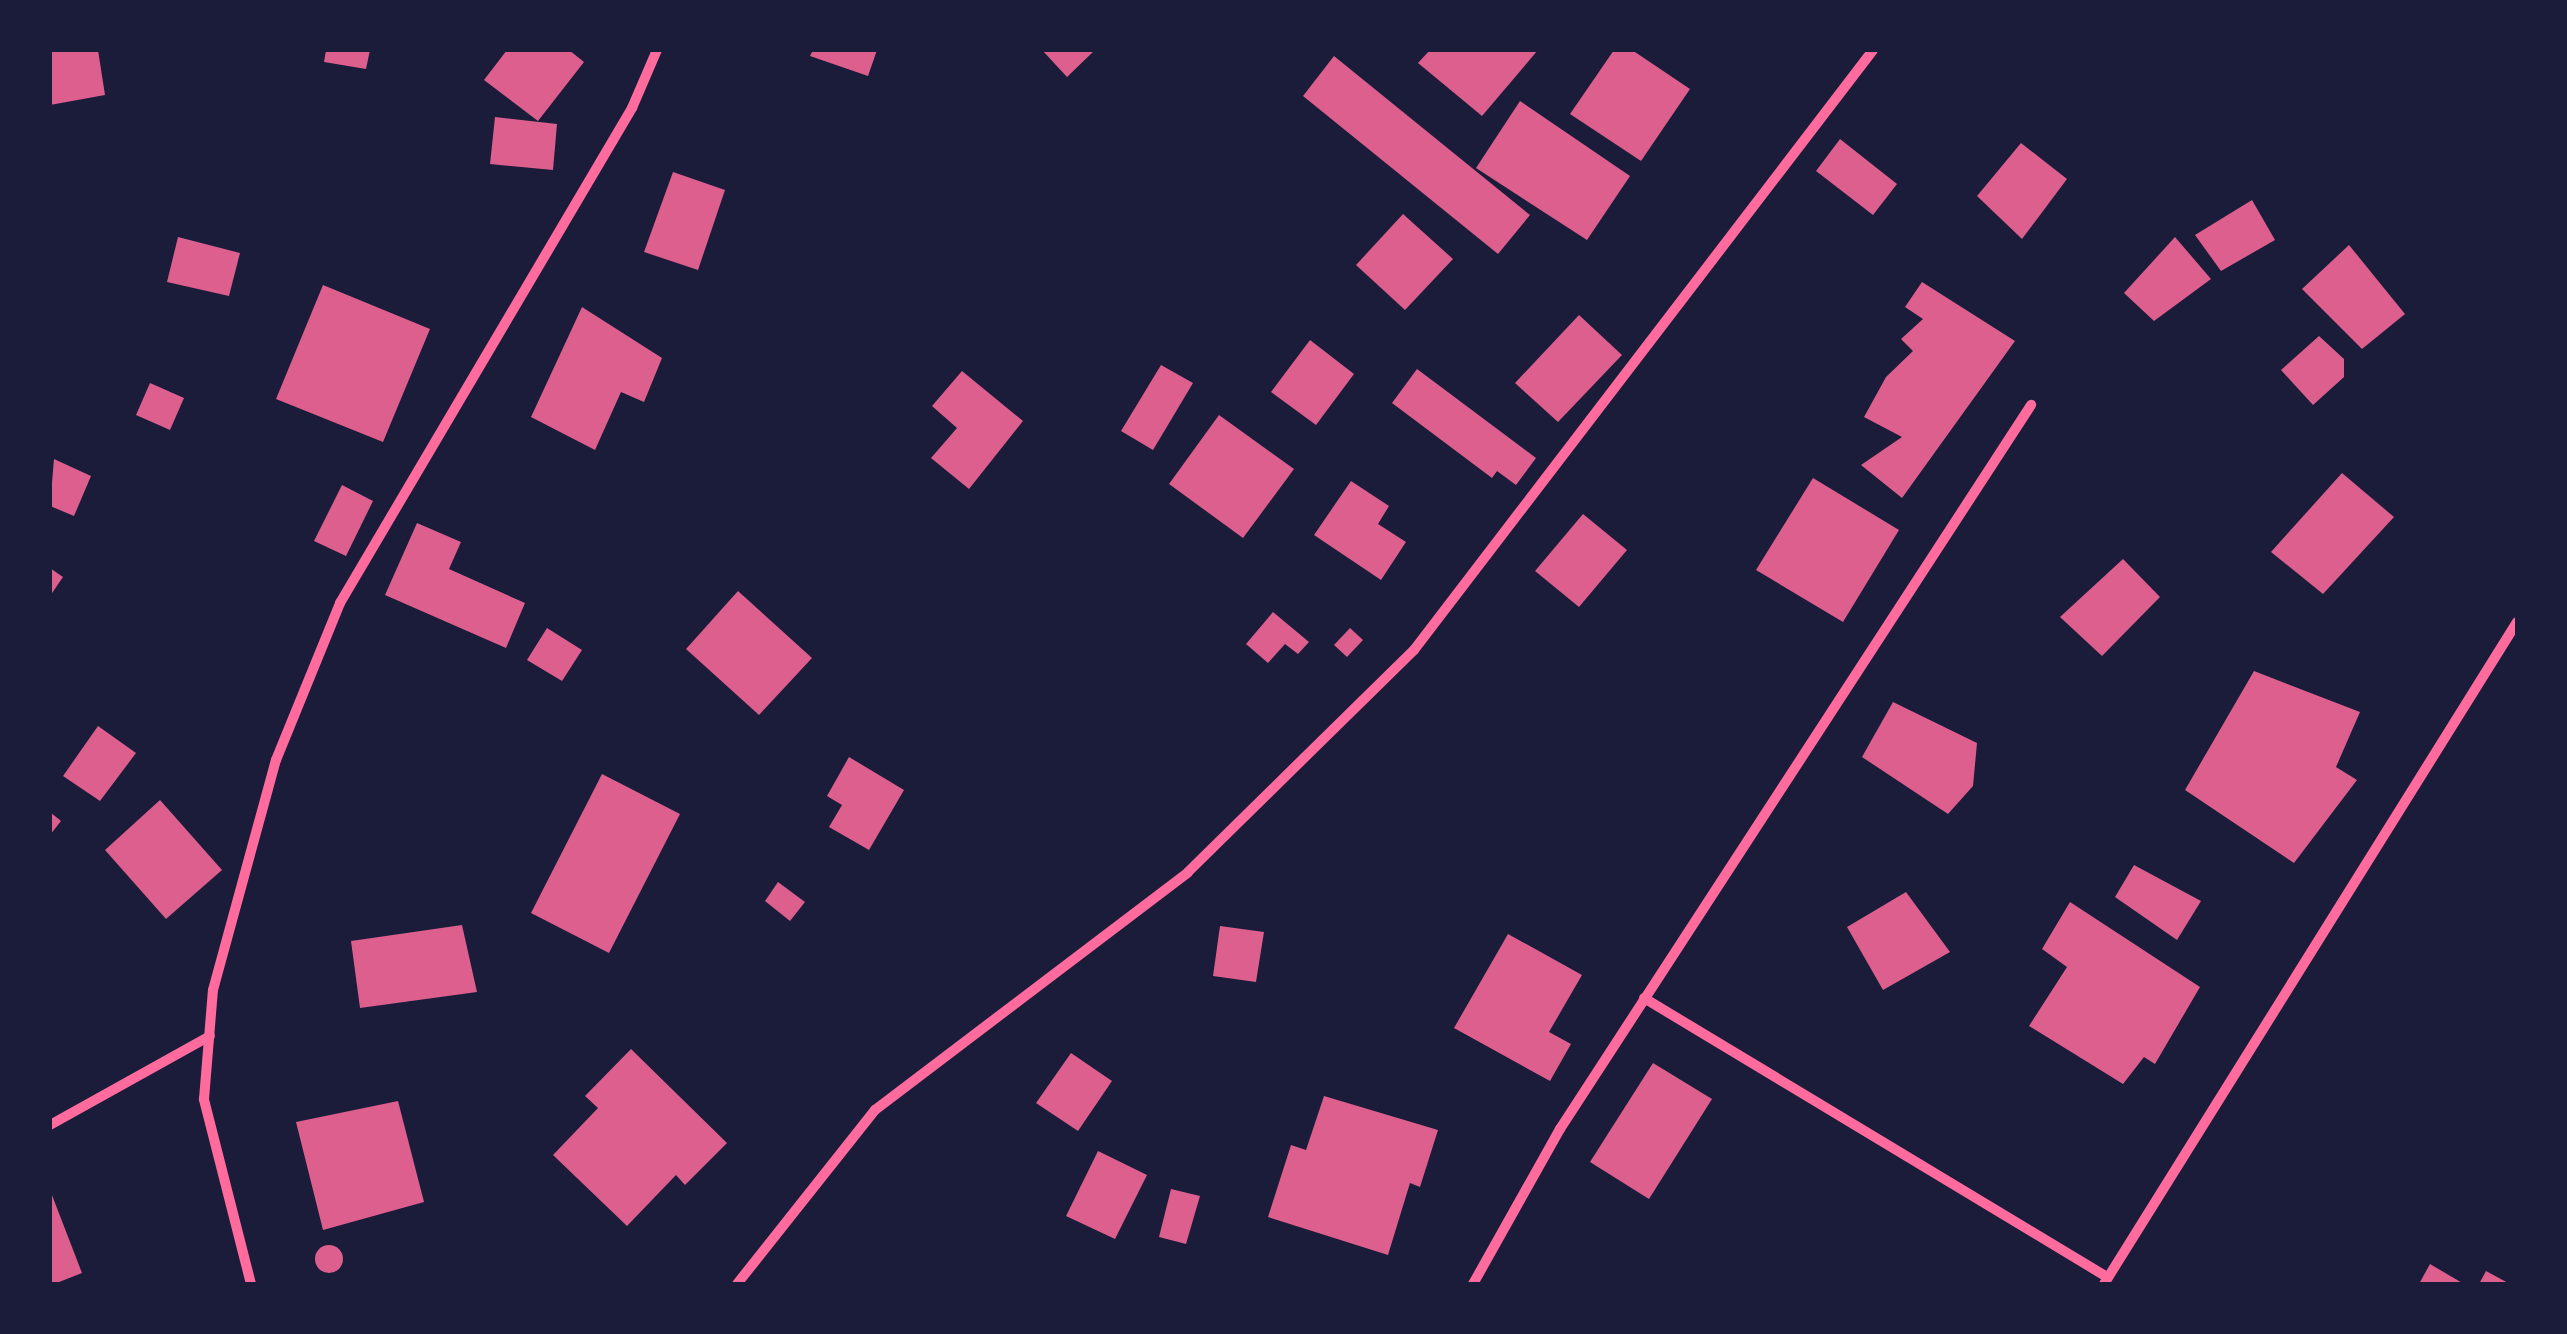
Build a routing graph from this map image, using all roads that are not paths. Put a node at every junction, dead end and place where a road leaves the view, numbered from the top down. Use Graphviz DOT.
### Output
graph roads {
  1 [pos="657,50"];
  2 [pos="1874,50"];
  3 [pos="2031,406"];
  4 [pos="2517,622"];
  5 [pos="1644,998"];
  6 [pos="210,1036"];
  7 [pos="50,1125"];
  8 [pos="2106,1281"];
  9 [pos="251,1284"];
  10 [pos="737,1284"];
  11 [pos="1473,1284"];
  1 -- 6 [label="street"];
  2 -- 10 [label="street"];
  3 -- 5 [label="street"];
  4 -- 8 [label="street"];
  5 -- 8 [label="street"];
  5 -- 11 [label="street"];
  6 -- 7 [label="street"];
  6 -- 9 [label="street"];
}
